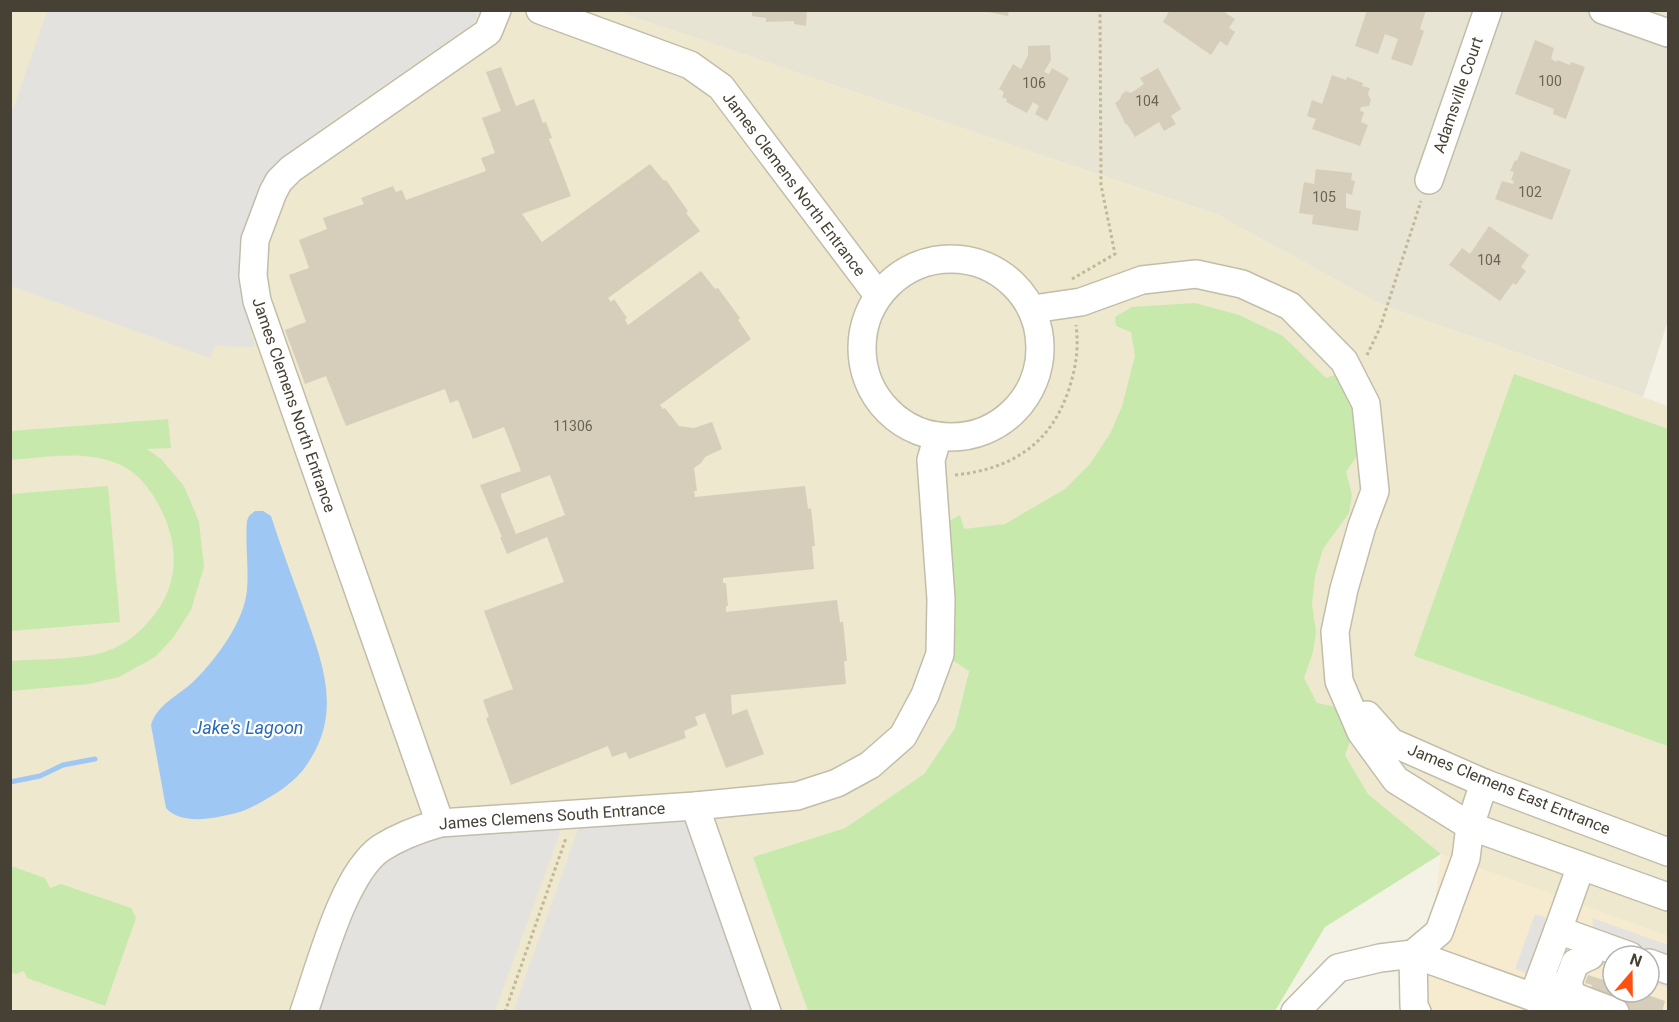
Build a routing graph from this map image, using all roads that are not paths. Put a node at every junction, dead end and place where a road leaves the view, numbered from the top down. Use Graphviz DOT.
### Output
graph roads {
  1 [pos="497,10"];
  2 [pos="540,10"];
  3 [pos="1488,10"];
  4 [pos="1603,10"];
  5 [pos="1668,33"];
  6 [pos="1429,180"];
  7 [pos="878,295"];
  8 [pos="1033,309"];
  9 [pos="938,436"];
  10 [pos="1339,681"];
  11 [pos="1484,783"];
  12 [pos="695,806"];
  13 [pos="440,823"];
  14 [pos="1470,826"];
  15 [pos="1668,852"];
  16 [pos="1581,866"];
  17 [pos="1668,897"];
  18 [pos="1558,930"];
  19 [pos="1601,946"];
  20 [pos="1413,954"];
  21 [pos="1601,960"];
  22 [pos="1533,998"];
  23 [pos="1572,1004"];
  24 [pos="304,1011"];
  25 [pos="767,1011"];
  26 [pos="1295,1011"];
  27 [pos="1417,1011"];
  28 [pos="1615,1011"];
  1 -- 13 [label="street, James Clemens North Entrance"];
  2 -- 7 [label="street, James Clemens North Entrance"];
  3 -- 6 [label="street, Adamsville Court"];
  4 -- 5 [label="street"];
  7 -- 8 [label="street"];
  7 -- 9 [label="street"];
  8 -- 9 [label="street"];
  8 -- 10 [label="street, James Clemens East Entrance"];
  9 -- 12 [label="street, James Clemens South Entrance"];
  10 -- 11 [label="street, James Clemens East Entrance"];
  10 -- 14 [label="street, James Clemens East Entrance"];
  11 -- 14 [label="street"];
  11 -- 15 [label="street, James Clemens East Entrance"];
  12 -- 13 [label="street, James Clemens South Entrance"];
  12 -- 25 [label="street"];
  13 -- 24 [label="street, James Clemens South Entrance"];
  14 -- 16 [label="street, James Clemens East Entrance"];
  14 -- 20 [label="street"];
  16 -- 17 [label="street, James Clemens East Entrance"];
  16 -- 18 [label="street"];
  18 -- 19 [label="street"];
  18 -- 22 [label="street"];
  20 -- 22 [label="street"];
  20 -- 26 [label="street"];
  20 -- 27 [label="street"];
  21 -- 23 [label="street"];
  22 -- 23 [label="street"];
  23 -- 28 [label="street"];
}
